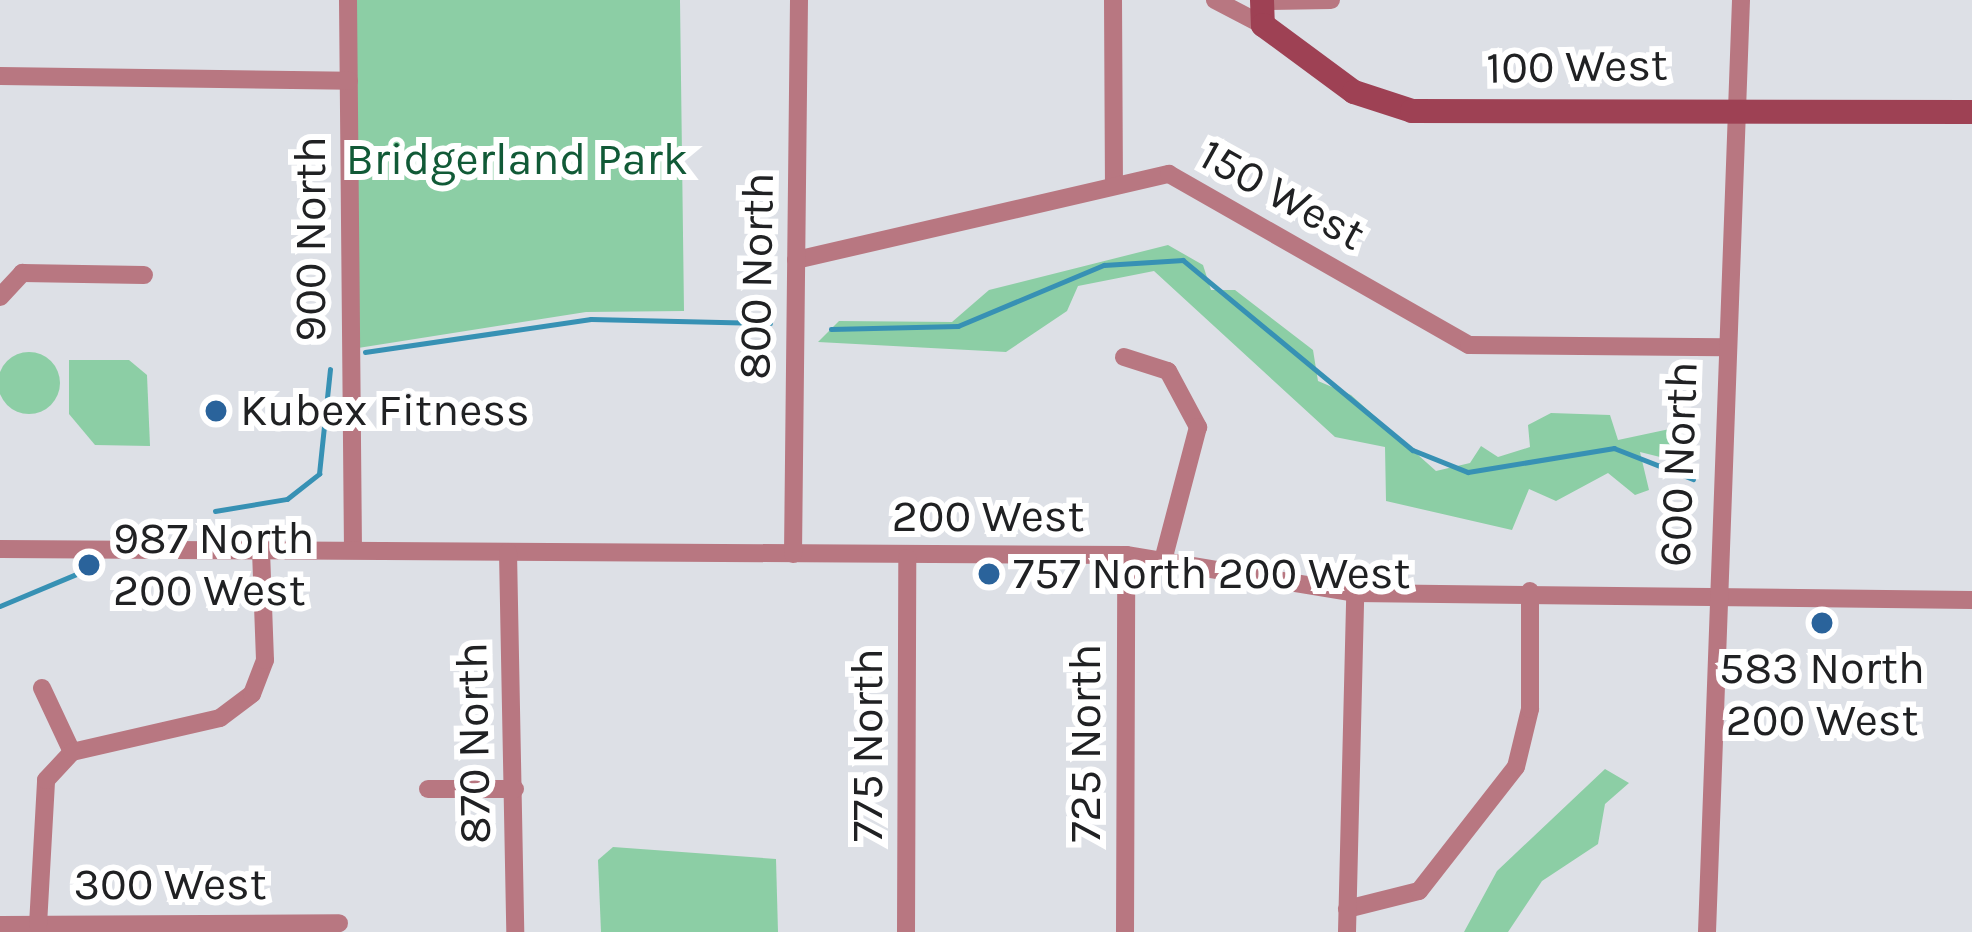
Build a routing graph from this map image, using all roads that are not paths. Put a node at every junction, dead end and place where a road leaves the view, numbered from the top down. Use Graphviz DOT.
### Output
graph roads {
  1 [pos="348,0"];
  2 [pos="799,0"];
  3 [pos="1113,0"];
  4 [pos="1215,0"];
  5 [pos="1331,0"];
  6 [pos="1741,0"];
  7 [pos="1262,9"];
  8 [pos="0,76"];
  9 [pos="350,81"];
  10 [pos="1738,108"];
  11 [pos="1972,112"];
  12 [pos="1114,180"];
  13 [pos="796,260"];
  14 [pos="145,275"];
  15 [pos="0,297"];
  16 [pos="1723,347"];
  17 [pos="1124,357"];
  18 [pos="352,548"];
  19 [pos="0,549"];
  20 [pos="261,549"];
  21 [pos="508,552"];
  22 [pos="794,554"];
  23 [pos="1126,555"];
  24 [pos="1165,557"];
  25 [pos="907,558"];
  26 [pos="1530,591"];
  27 [pos="1713,592"];
  28 [pos="1355,593"];
  29 [pos="1972,600"];
  30 [pos="42,688"];
  31 [pos="72,752"];
  32 [pos="428,789"];
  33 [pos="515,789"];
  34 [pos="1347,909"];
  35 [pos="340,923"];
  36 [pos="0,925"];
  37 [pos="38,925"];
  38 [pos="266,928"];
  39 [pos="515,932"];
  40 [pos="906,932"];
  41 [pos="1125,932"];
  42 [pos="1347,932"];
  43 [pos="1707,932"];
  1 -- 9 [label="street, 900 North"];
  2 -- 13 [label="street, 800 North"];
  3 -- 12 [label="street"];
  4 -- 7 [label="street, 100 West"];
  5 -- 7 [label="street"];
  6 -- 10 [label="street, 600 North"];
  7 -- 10 [label="street, 100 West"];
  8 -- 9 [label="street"];
  9 -- 18 [label="street, 900 North"];
  10 -- 11 [label="street, 100 West"];
  10 -- 16 [label="street, 600 North"];
  12 -- 13 [label="street, 150 West"];
  12 -- 16 [label="street, 150 West"];
  13 -- 22 [label="street, 800 North"];
  14 -- 15 [label="street"];
  16 -- 27 [label="street, 600 North"];
  17 -- 24 [label="street"];
  18 -- 20 [label="street, 200 West"];
  18 -- 21 [label="street, 200 West"];
  19 -- 20 [label="street, 200 West"];
  20 -- 31 [label="street"];
  21 -- 22 [label="street, 200 West"];
  21 -- 33 [label="street, 870 North"];
  22 -- 25 [label="street, 200 West"];
  23 -- 24 [label="street, 200 West"];
  23 -- 25 [label="street, 200 West"];
  23 -- 41 [label="street, 725 North"];
  24 -- 28 [label="street, 200 West"];
  25 -- 40 [label="street, 775 North"];
  26 -- 27 [label="street, 200 West"];
  26 -- 28 [label="street, 200 West"];
  26 -- 34 [label="street"];
  27 -- 29 [label="street, 200 West"];
  27 -- 43 [label="street, 600 North"];
  28 -- 34 [label="street"];
  30 -- 31 [label="street"];
  31 -- 37 [label="street"];
  32 -- 33 [label="street"];
  33 -- 39 [label="street, 870 North"];
  34 -- 42 [label="street"];
  35 -- 38 [label="street, 300 West"];
  36 -- 37 [label="street, 300 West"];
  37 -- 38 [label="street, 300 West"];
}
